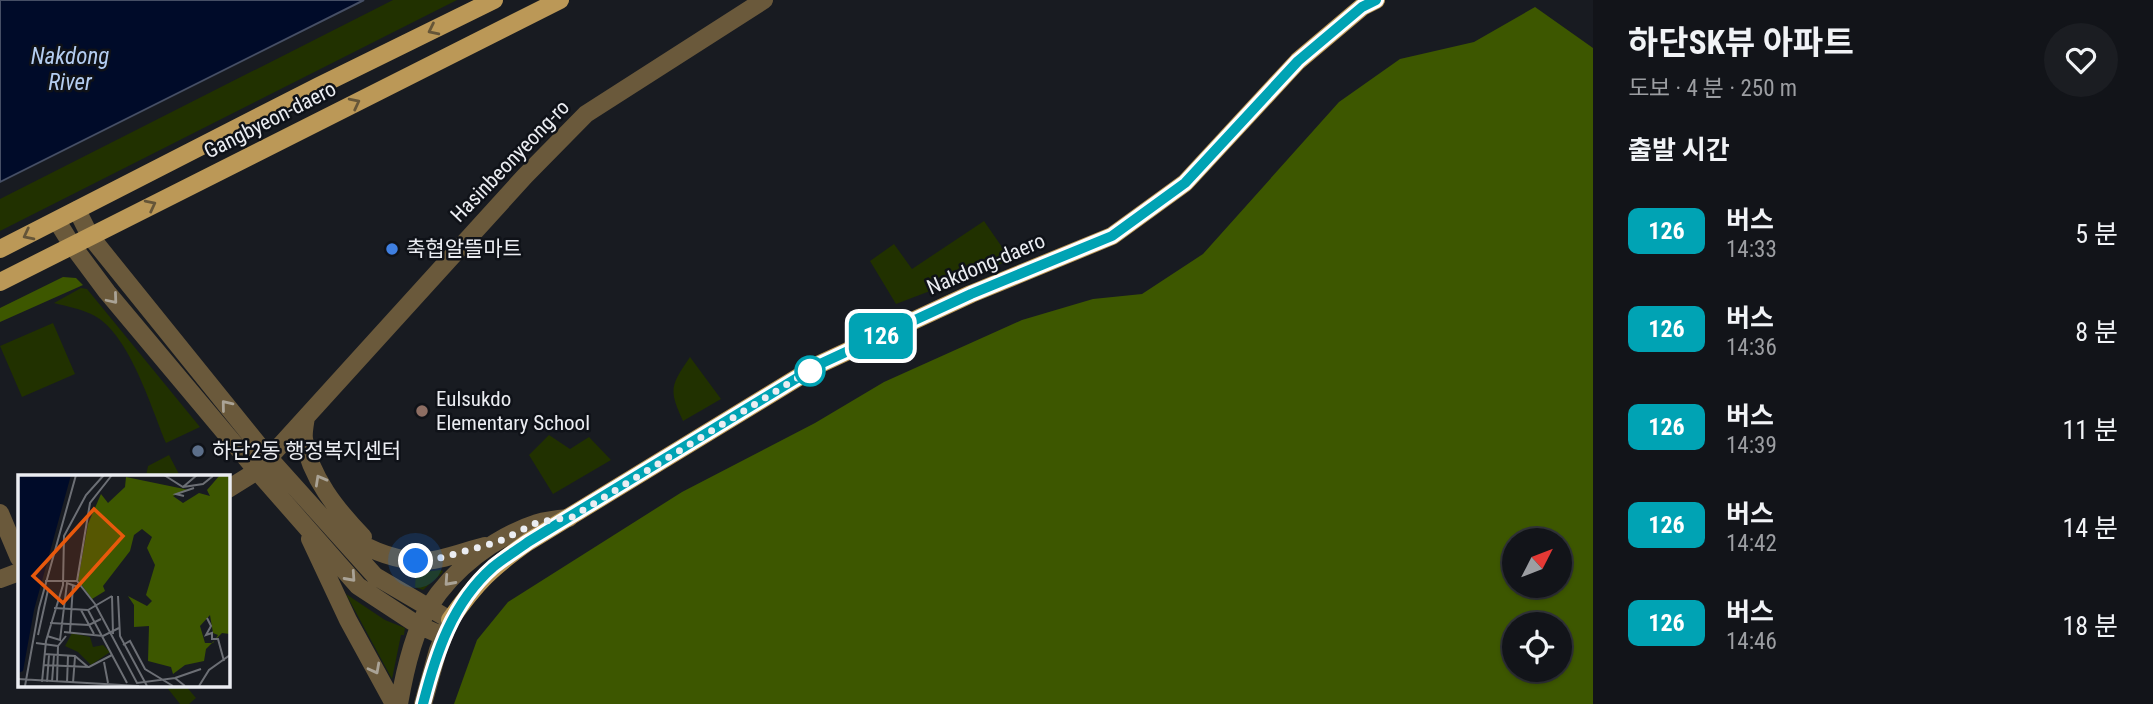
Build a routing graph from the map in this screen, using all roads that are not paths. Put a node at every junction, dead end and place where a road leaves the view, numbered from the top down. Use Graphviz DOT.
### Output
graph roads {
  1 [pos="494,0"];
  2 [pos="560,0"];
  3 [pos="764,0"];
  4 [pos="1376,0"];
  5 [pos="77,210"];
  6 [pos="57,220"];
  7 [pos="90,236"];
  8 [pos="72,245"];
  9 [pos="0,249"];
  10 [pos="0,282"];
  11 [pos="306,418"];
  12 [pos="263,464"];
  13 [pos="229,488"];
  14 [pos="0,513"];
  15 [pos="318,513"];
  16 [pos="572,517"];
  17 [pos="301,521"];
  18 [pos="498,542"];
  19 [pos="377,552"];
  20 [pos="18,556"];
  21 [pos="18,572"];
  22 [pos="0,579"];
  23 [pos="429,608"];
  24 [pos="420,625"];
  25 [pos="447,628"];
  26 [pos="394,704"];
  27 [pos="399,704"];
  28 [pos="423,704"];
  1 -- 5 [label="main road, Gangbyeon-daero, one-way"];
  7 -- 2 [label="main road, Gangbyeon-daero, one-way"];
  3 -- 11 [label="street, Hasinbeonyeong-ro"];
  4 -- 16 [label="main road, Nakdong-daero"];
  5 -- 6 [label="main road, Gangbyeon-daero"];
  5 -- 7 [label="street"];
  6 -- 8 [label="street"];
  6 -- 9 [label="main road, Gangbyeon-daero, one-way"];
  7 -- 8 [label="main road, Gangbyeon-daero"];
  12 -- 7 [label="street, one-way"];
  8 -- 10 [label="main road, Gangbyeon-daero"];
  8 -- 12 [label="street, one-way"];
  11 -- 12 [label="street, Hasinbeonyeong-ro"];
  19 -- 11 [label="street, one-way"];
  12 -- 13 [label="street, Hasinbeonyeong-ro"];
  12 -- 15 [label="street"];
  12 -- 17 [label="street"];
  14 -- 20 [label="street"];
  15 -- 19 [label="street"];
  15 -- 23 [label="street"];
  16 -- 18 [label="street, Nakdong-daero"];
  16 -- 25 [label="main road, Nakdong-daero"];
  17 -- 24 [label="street, one-way"];
  17 -- 26 [label="street, one-way"];
  18 -- 19 [label="street"];
  18 -- 23 [label="street, Nakdong-daero, one-way"];
  21 -- 22 [label="street"];
  23 -- 24 [label="street, Nakdong-daero"];
  23 -- 25 [label="street"];
  24 -- 25 [label="street"];
  24 -- 27 [label="street, Nakdong-daero"];
  25 -- 28 [label="street, Nakdong-daero"];
}
